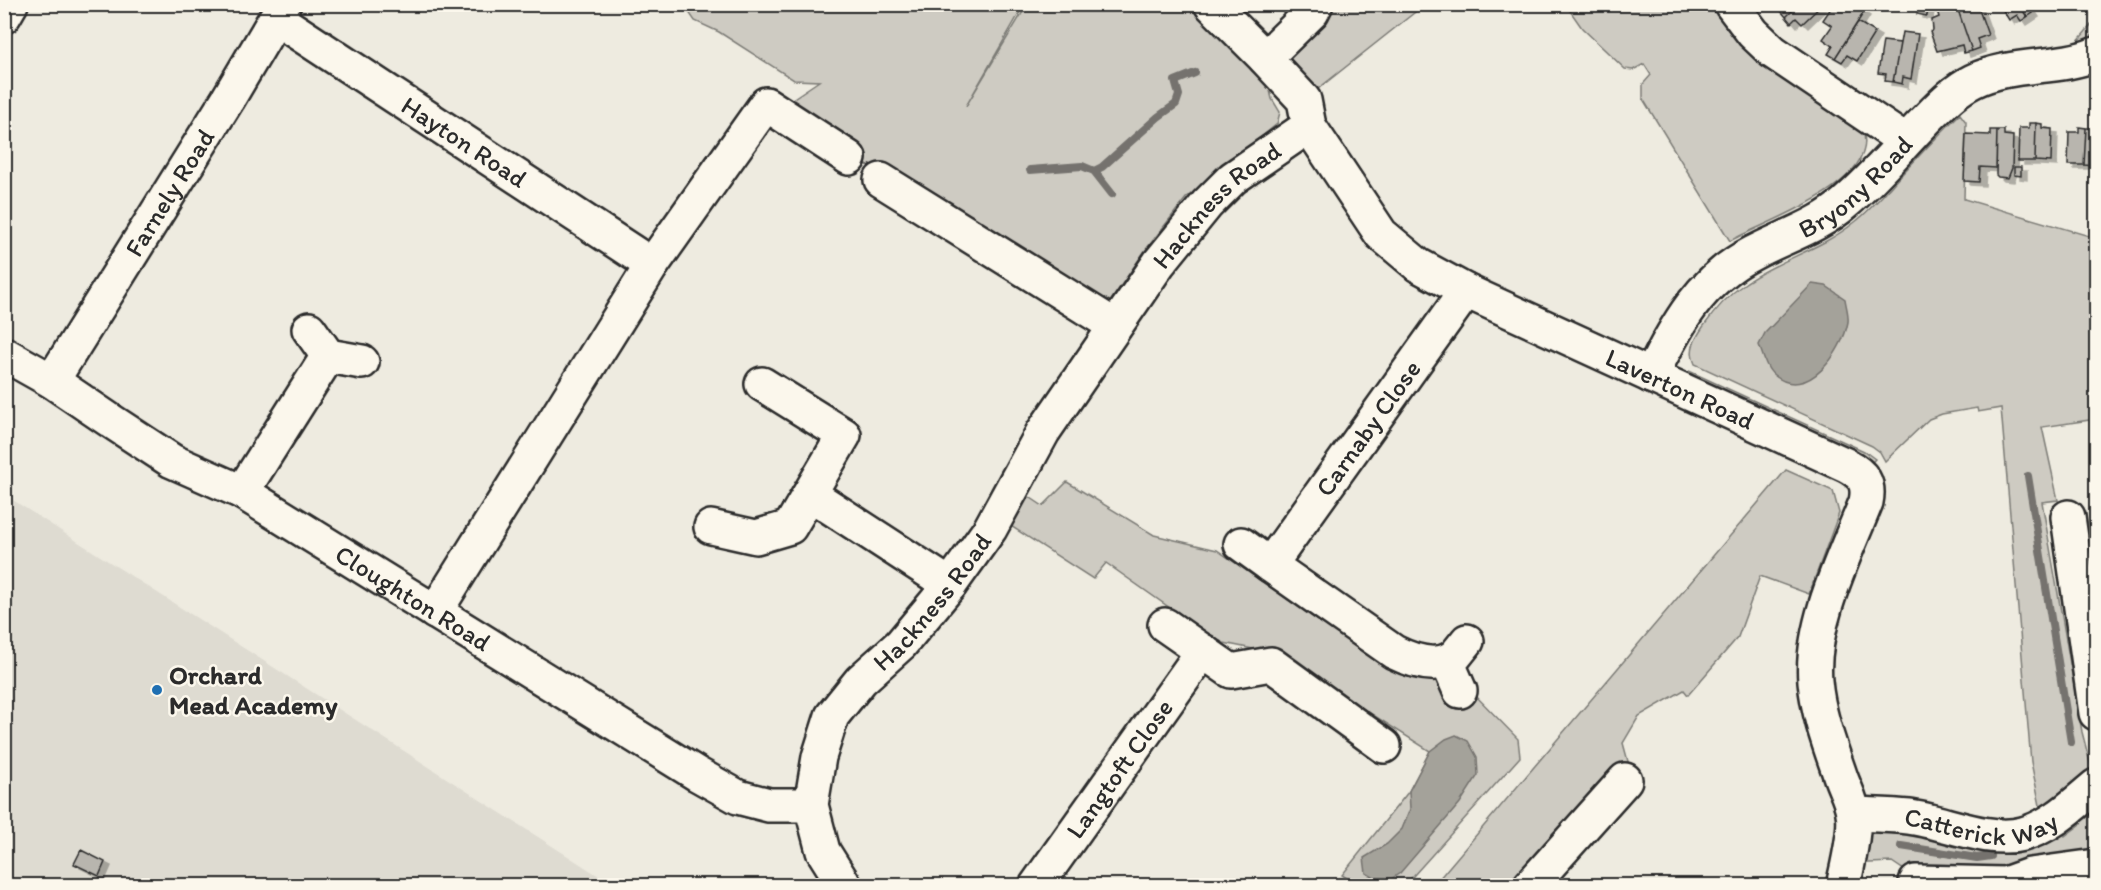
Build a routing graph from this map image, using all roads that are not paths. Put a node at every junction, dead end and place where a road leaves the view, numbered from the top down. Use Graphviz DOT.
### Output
graph roads {
  1 [pos="11,4"];
  2 [pos="1211,4"];
  3 [pos="1316,4"];
  4 [pos="1731,4"];
  5 [pos="280,12"];
  6 [pos="4,16"];
  7 [pos="2097,54"];
  8 [pos="1265,58"];
  9 [pos="1310,126"];
  10 [pos="1905,141"];
  11 [pos="849,158"];
  12 [pos="881,180"];
  13 [pos="652,265"];
  14 [pos="1466,291"];
  15 [pos="1115,326"];
  16 [pos="309,329"];
  17 [pos="328,356"];
  18 [pos="14,359"];
  19 [pos="362,362"];
  20 [pos="1651,376"];
  21 [pos="52,381"];
  22 [pos="762,384"];
  23 [pos="242,492"];
  24 [pos="810,494"];
  25 [pos="2068,517"];
  26 [pos="711,527"];
  27 [pos="1241,544"];
  28 [pos="1270,565"];
  29 [pos="950,585"];
  30 [pos="435,612"];
  31 [pos="1165,625"];
  32 [pos="1203,651"];
  33 [pos="1460,691"];
  34 [pos="2097,713"];
  35 [pos="1384,746"];
  36 [pos="1625,780"];
  37 [pos="2097,786"];
  38 [pos="811,805"];
  39 [pos="1854,814"];
  40 [pos="2078,874"];
  41 [pos="1916,882"];
  42 [pos="845,885"];
  43 [pos="1036,885"];
  44 [pos="1532,885"];
  45 [pos="1843,885"];
  1 -- 6 [label="street"];
  2 -- 8 [label="street, Laverton Road"];
  3 -- 8 [label="street"];
  4 -- 10 [label="street"];
  5 -- 13 [label="street, Hayton Road"];
  5 -- 21 [label="street, Farnely Road"];
  7 -- 10 [label="street, Bryony Road"];
  8 -- 9 [label="street, Laverton Road"];
  9 -- 14 [label="street, Laverton Road"];
  9 -- 15 [label="street, Hackness Road"];
  10 -- 20 [label="street, Bryony Road"];
  11 -- 13 [label="street"];
  12 -- 15 [label="street"];
  13 -- 30 [label="street"];
  14 -- 20 [label="street, Laverton Road"];
  14 -- 28 [label="street, Carnaby Close"];
  15 -- 29 [label="street, Hackness Road"];
  16 -- 17 [label="street"];
  17 -- 19 [label="street"];
  17 -- 23 [label="street"];
  18 -- 21 [label="street, Cloughton Road"];
  20 -- 39 [label="street, Laverton Road"];
  21 -- 23 [label="street, Cloughton Road"];
  22 -- 24 [label="street"];
  23 -- 30 [label="street, Cloughton Road"];
  24 -- 26 [label="street"];
  24 -- 29 [label="street"];
  25 -- 34 [label="street"];
  27 -- 28 [label="street"];
  28 -- 33 [label="street"];
  29 -- 38 [label="street, Hackness Road"];
  30 -- 38 [label="street, Cloughton Road"];
  31 -- 32 [label="street"];
  32 -- 35 [label="street"];
  32 -- 43 [label="street, Langtoft Close"];
  36 -- 44 [label="street"];
  37 -- 39 [label="street, Catterick Way"];
  38 -- 42 [label="street, Hackness Road"];
  39 -- 45 [label="street, Laverton Road"];
  40 -- 41 [label="street"];
}
